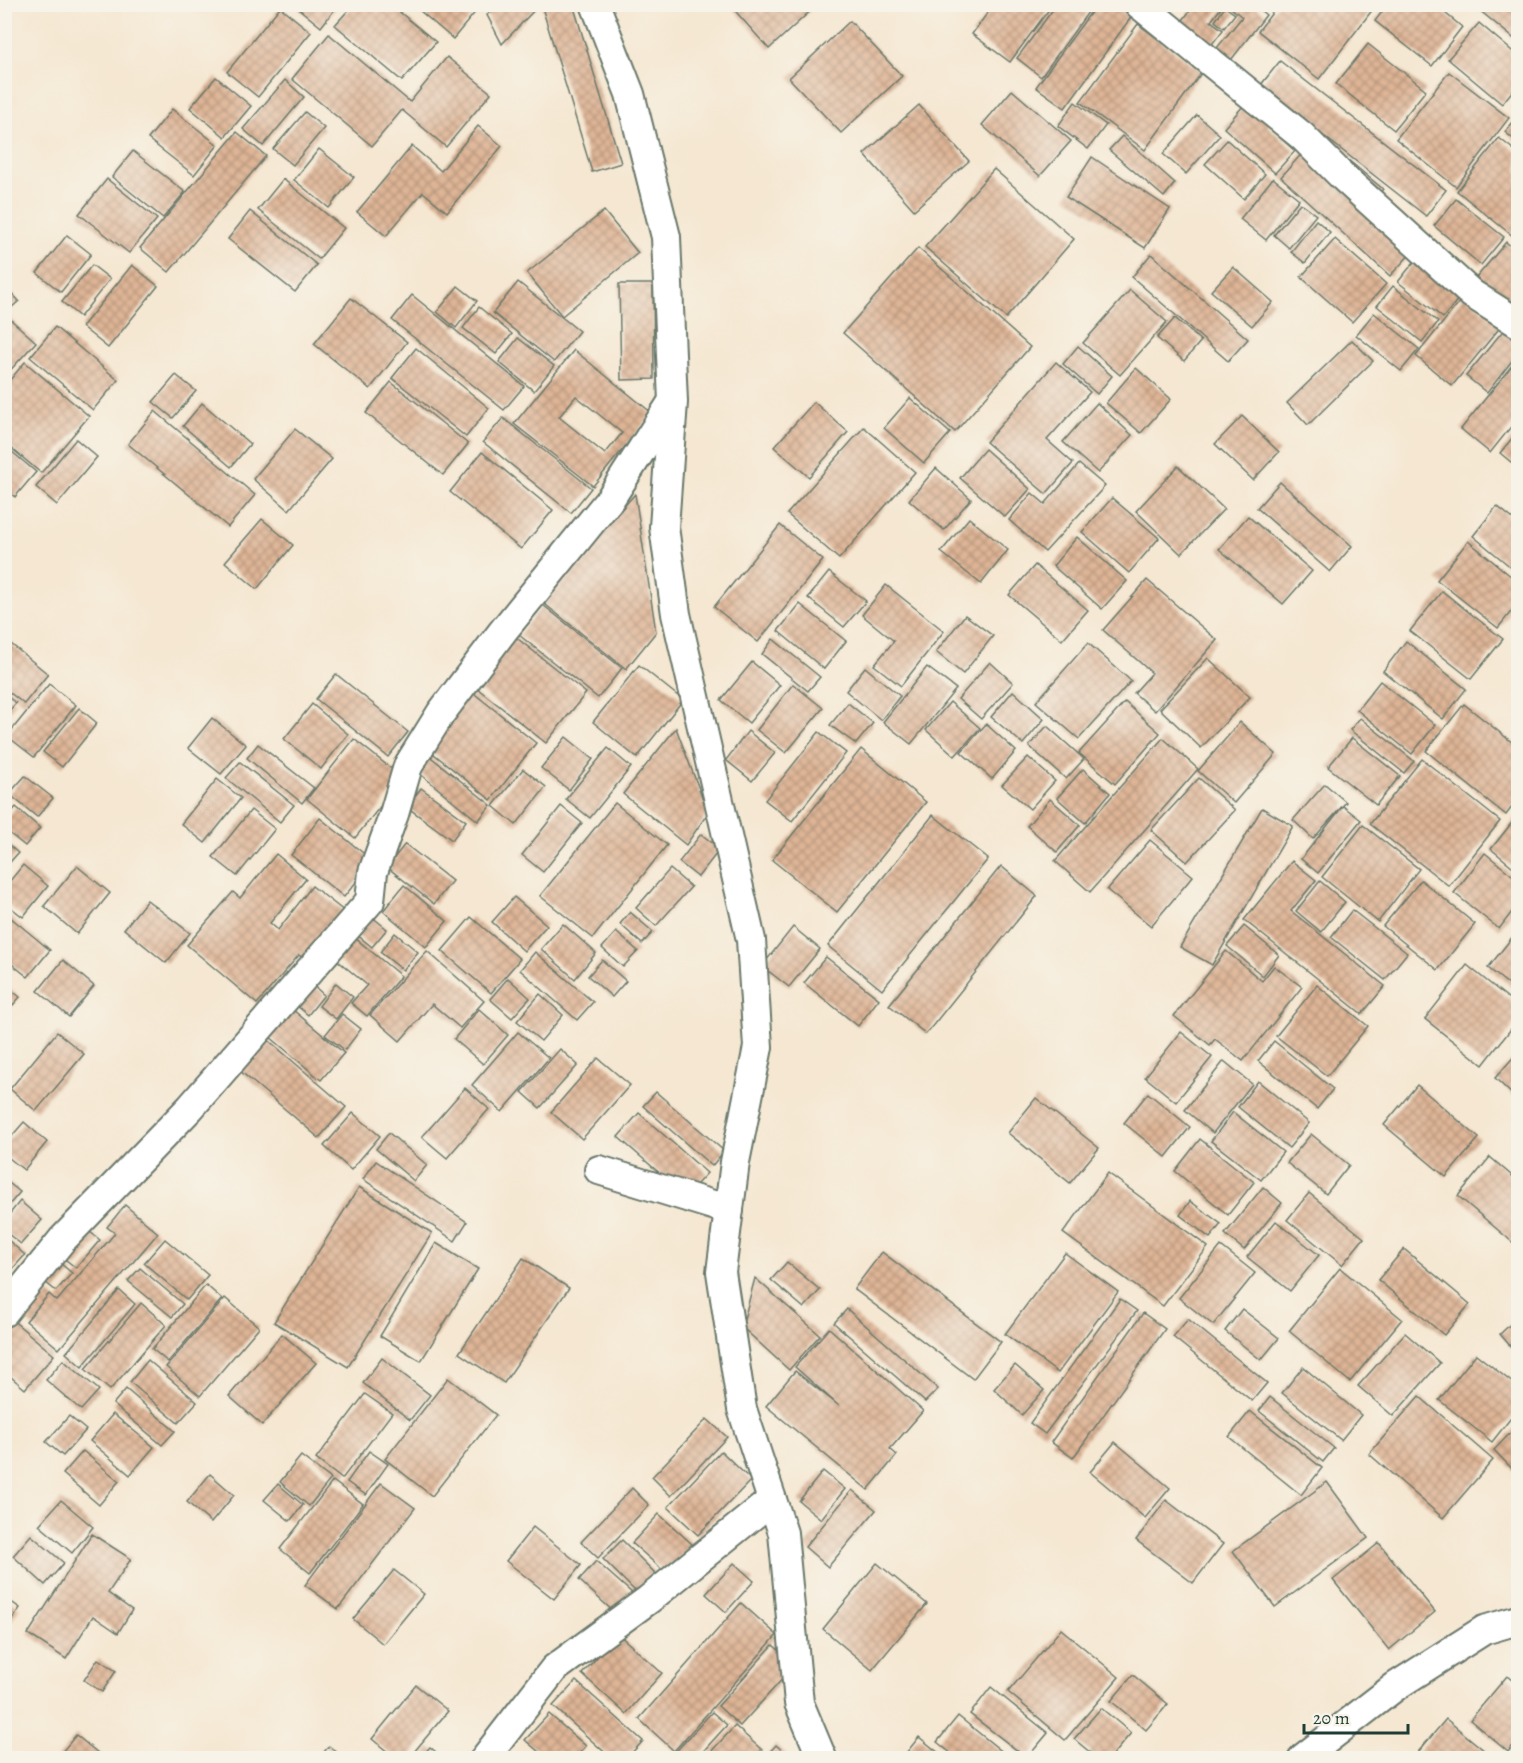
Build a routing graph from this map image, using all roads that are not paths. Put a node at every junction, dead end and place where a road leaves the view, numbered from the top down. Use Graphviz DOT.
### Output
graph roads {
  1 [pos="595,4"];
  2 [pos="1138,4"];
  3 [pos="1518,323"];
  4 [pos="673,402"];
  5 [pos="599,1170"];
  6 [pos="729,1210"];
  7 [pos="4,1312"];
  8 [pos="772,1500"];
  9 [pos="1518,1620"];
  10 [pos="485,1758"];
  11 [pos="822,1758"];
  12 [pos="1303,1758"];
  1 -- 4 [label="street"];
  2 -- 3 [label="street"];
  4 -- 6 [label="street"];
  4 -- 7 [label="street"];
  5 -- 6 [label="street"];
  6 -- 8 [label="street"];
  8 -- 10 [label="street"];
  8 -- 11 [label="street"];
  9 -- 12 [label="street"];
}
